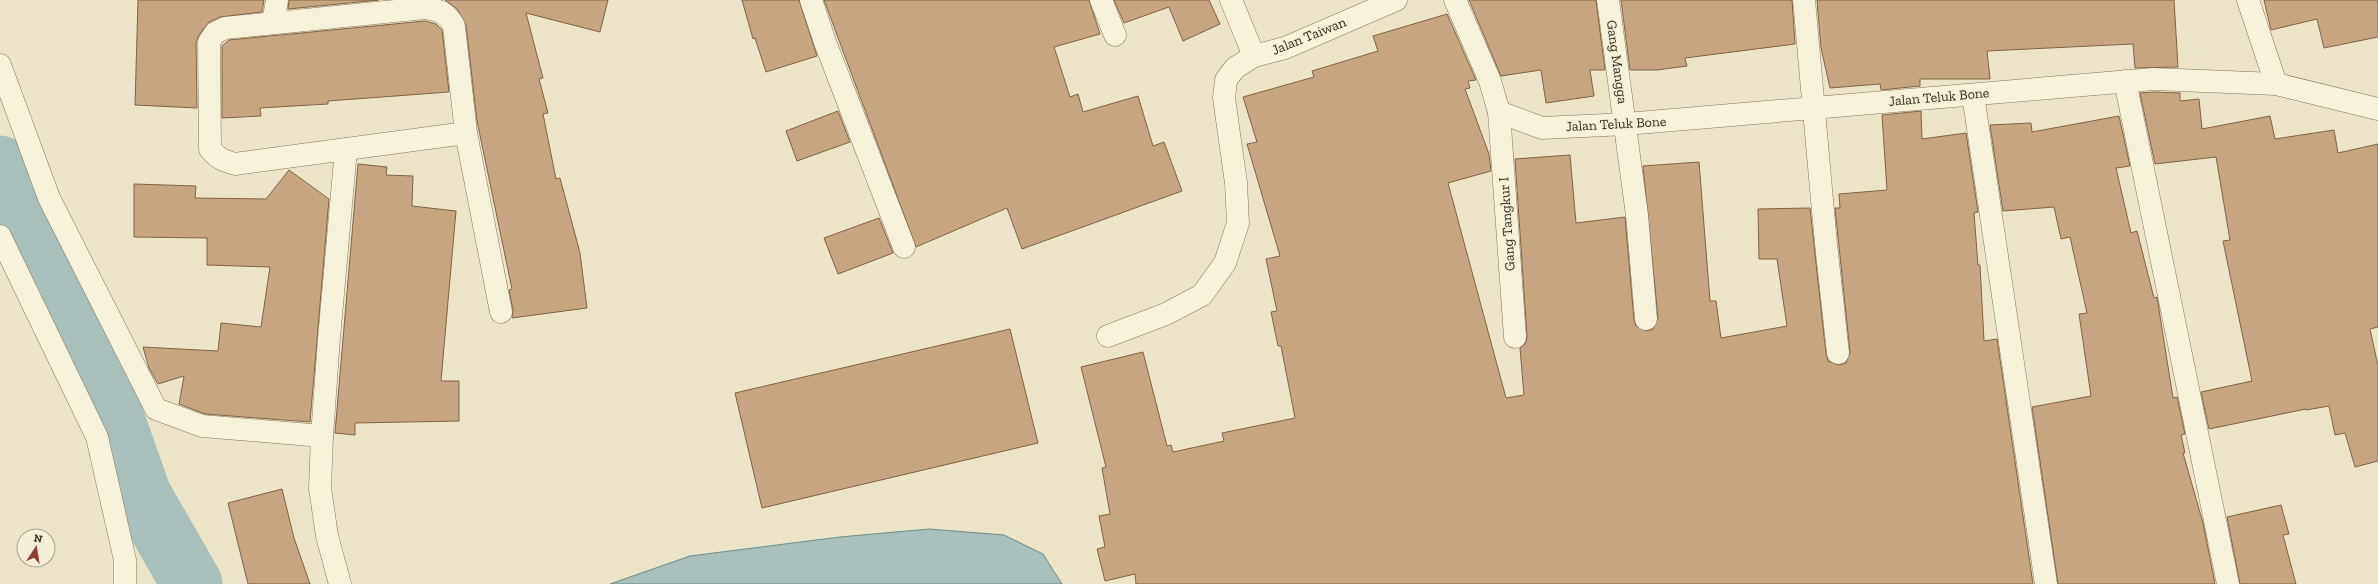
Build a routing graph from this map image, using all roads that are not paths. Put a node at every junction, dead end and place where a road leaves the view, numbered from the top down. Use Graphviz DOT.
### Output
graph roads {
  1 [pos="278,0"];
  2 [pos="811,0"];
  3 [pos="1101,0"];
  4 [pos="1231,0"];
  5 [pos="1396,0"];
  6 [pos="1455,0"];
  7 [pos="1608,0"];
  8 [pos="1804,0"];
  9 [pos="2248,0"];
  10 [pos="273,23"];
  11 [pos="1115,35"];
  12 [pos="1254,56"];
  13 [pos="0,65"];
  14 [pos="2125,81"];
  15 [pos="2276,84"];
  16 [pos="1972,94"];
  17 [pos="1814,108"];
  18 [pos="2378,110"];
  19 [pos="1499,112"];
  20 [pos="1626,124"];
  21 [pos="466,133"];
  22 [pos="346,149"];
  23 [pos="0,236"];
  24 [pos="904,247"];
  25 [pos="501,312"];
  26 [pos="1646,319"];
  27 [pos="1108,336"];
  28 [pos="1515,336"];
  29 [pos="1838,353"];
  30 [pos="322,436"];
  31 [pos="125,584"];
  32 [pos="340,584"];
  33 [pos="2046,584"];
  34 [pos="2228,584"];
  1 -- 10 [label="street"];
  2 -- 24 [label="street"];
  3 -- 11 [label="street"];
  4 -- 12 [label="street, Jalan Taiwan"];
  5 -- 12 [label="street, Jalan Taiwan"];
  6 -- 19 [label="street, Gang Tangkur I"];
  7 -- 20 [label="street, Gang Mangga"];
  8 -- 17 [label="street"];
  9 -- 15 [label="street"];
  10 -- 21 [label="street"];
  10 -- 22 [label="street"];
  12 -- 27 [label="street"];
  13 -- 30 [label="street"];
  14 -- 15 [label="street, Jalan Teluk Bone"];
  14 -- 16 [label="street, Jalan Teluk Bone"];
  14 -- 34 [label="street"];
  15 -- 18 [label="street, Jalan Teluk Bone"];
  16 -- 17 [label="street, Jalan Teluk Bone"];
  16 -- 33 [label="street"];
  17 -- 20 [label="street, Jalan Teluk Bone"];
  17 -- 29 [label="street"];
  19 -- 20 [label="street, Jalan Teluk Bone"];
  19 -- 28 [label="street, Gang Tangkur I"];
  20 -- 26 [label="street, Gang Mangga"];
  21 -- 22 [label="street"];
  21 -- 25 [label="street"];
  22 -- 30 [label="street"];
  23 -- 31 [label="street"];
  30 -- 32 [label="street"];
}
